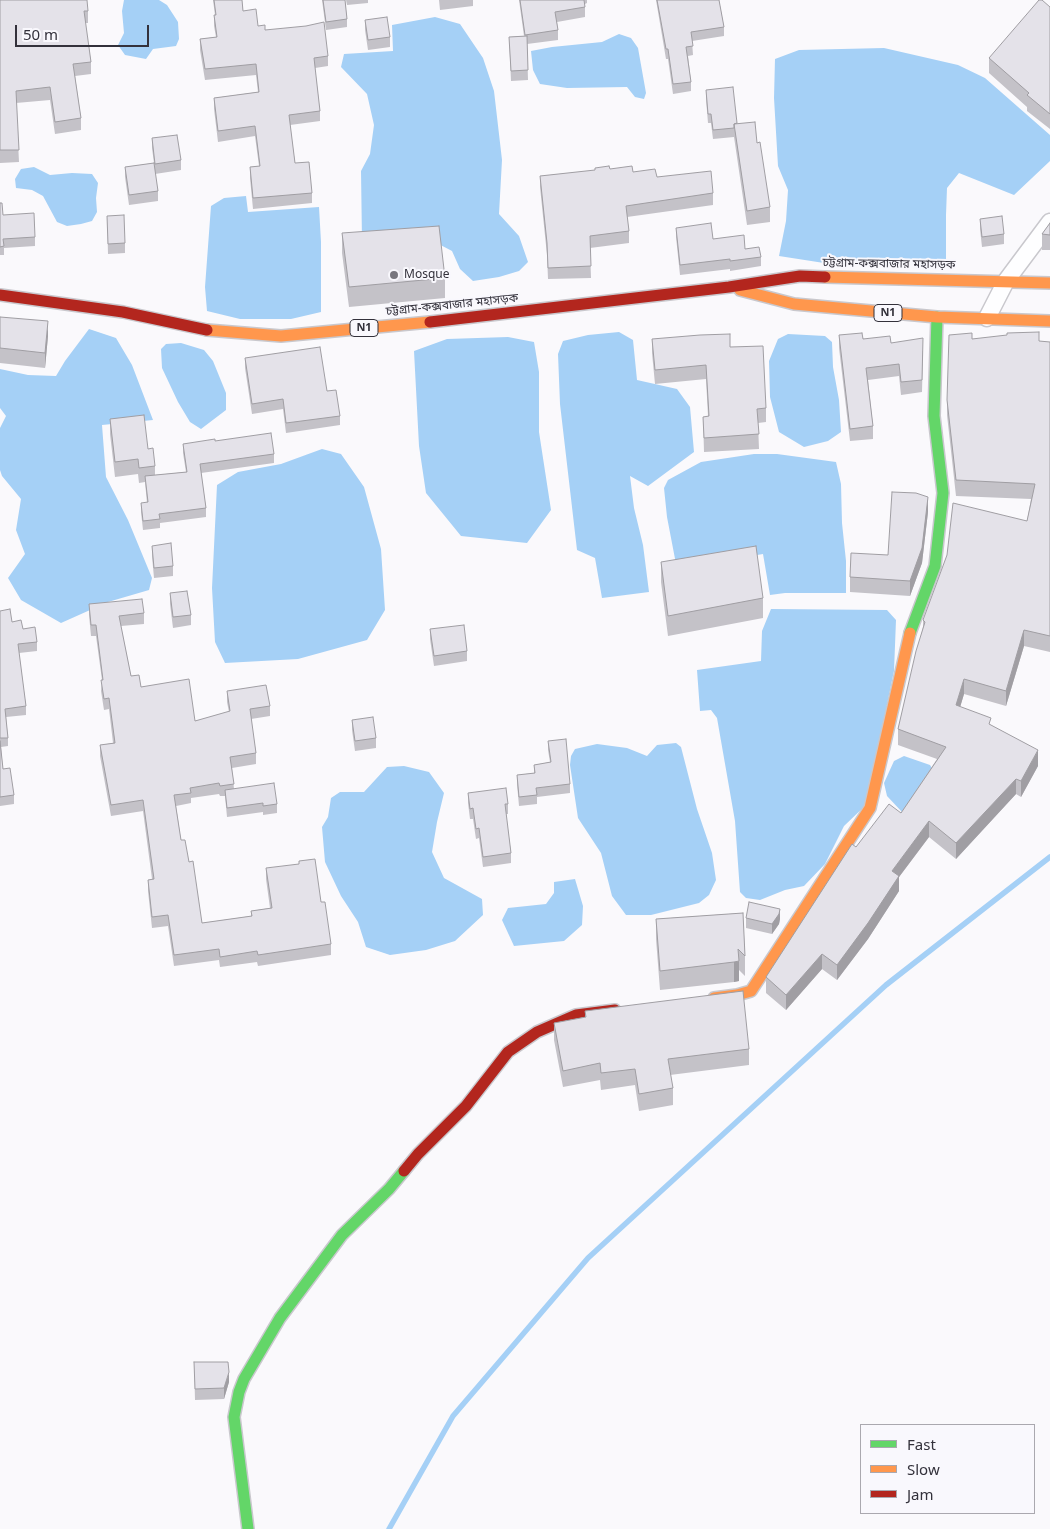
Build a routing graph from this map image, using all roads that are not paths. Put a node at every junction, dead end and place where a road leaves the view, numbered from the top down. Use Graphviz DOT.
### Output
graph roads {
  1 [pos="1050,222"];
  2 [pos="1006,280"];
  3 [pos="1050,283"];
  4 [pos="729,287"];
  5 [pos="0,295"];
  6 [pos="937,318"];
  7 [pos="987,318"];
  8 [pos="1050,321"];
  9 [pos="701,999"];
  10 [pos="630,1008"];
  11 [pos="248,1529"];
  1 -- 2 [label="street"];
  2 -- 3 [label="main road, চট্টগ্রাম-কক্সবাজার মহাসড়ক / N1"];
  2 -- 4 [label="main road, চট্টগ্রাম-কক্সবাজার মহাসড়ক / N1"];
  2 -- 7 [label="street"];
  4 -- 5 [label="main road, চট্টগ্রাম-কক্সবাজার মহাসড়ক / N1"];
  4 -- 6 [label="main road, চট্টগ্রাম-কক্সবাজার মহাসড়ক / N1"];
  6 -- 7 [label="main road, চট্টগ্রাম-কক্সবাজার মহাসড়ক / N1"];
  6 -- 9 [label="main road"];
  7 -- 8 [label="main road, চট্টগ্রাম-কক্সবাজার মহাসড়ক / N1"];
  10 -- 11 [label="main road"];
}
